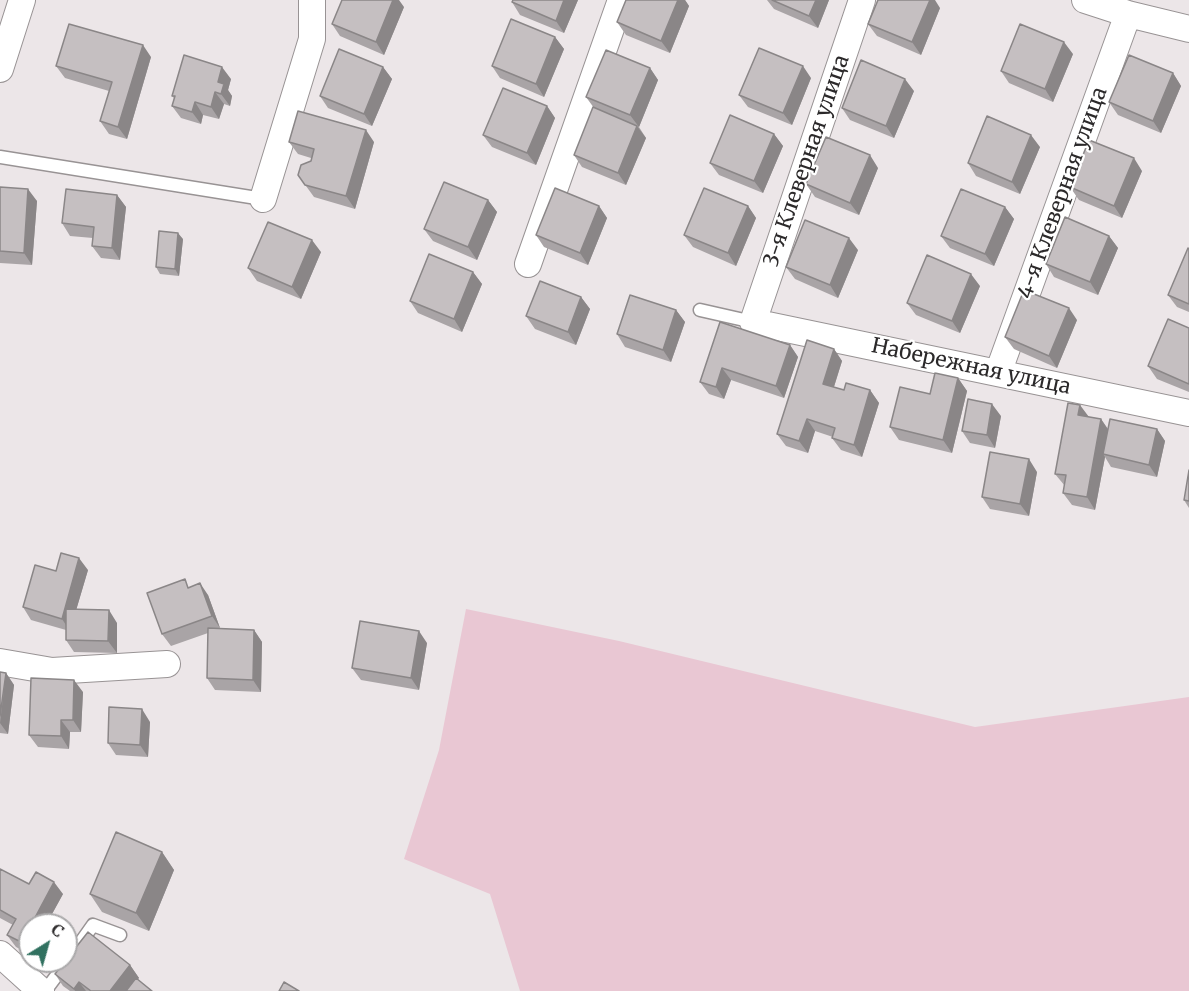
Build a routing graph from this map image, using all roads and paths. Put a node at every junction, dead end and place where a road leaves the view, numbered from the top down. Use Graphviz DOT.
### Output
graph roads {
  1 [pos="22,0"];
  2 [pos="312,0"];
  3 [pos="621,0"];
  4 [pos="862,0"];
  5 [pos="1084,0"];
  6 [pos="1128,14"];
  7 [pos="1189,29"];
  8 [pos="0,69"];
  9 [pos="0,157"];
  10 [pos="263,199"];
  11 [pos="528,264"];
  12 [pos="700,310"];
  13 [pos="753,322"];
  14 [pos="998,373"];
  15 [pos="1189,413"];
  16 [pos="0,662"];
  17 [pos="167,664"];
  18 [pos="120,935"];
  19 [pos="0,954"];
  20 [pos="41,991"];
  21 [pos="45,991"];
  1 -- 8 [label="street"];
  2 -- 10 [label="street"];
  3 -- 11 [label="street"];
  4 -- 13 [label="street, 3-я Клеверная улица"];
  5 -- 6 [label="street"];
  6 -- 7 [label="street"];
  6 -- 14 [label="street, 4-я Клеверная улица"];
  9 -- 10 [label="lane"];
  12 -- 13 [label="lane"];
  13 -- 14 [label="street, Набережная улица"];
  14 -- 15 [label="street, Набережная улица"];
  16 -- 17 [label="street"];
  18 -- 21 [label="lane"];
  19 -- 20 [label="street"];
}
